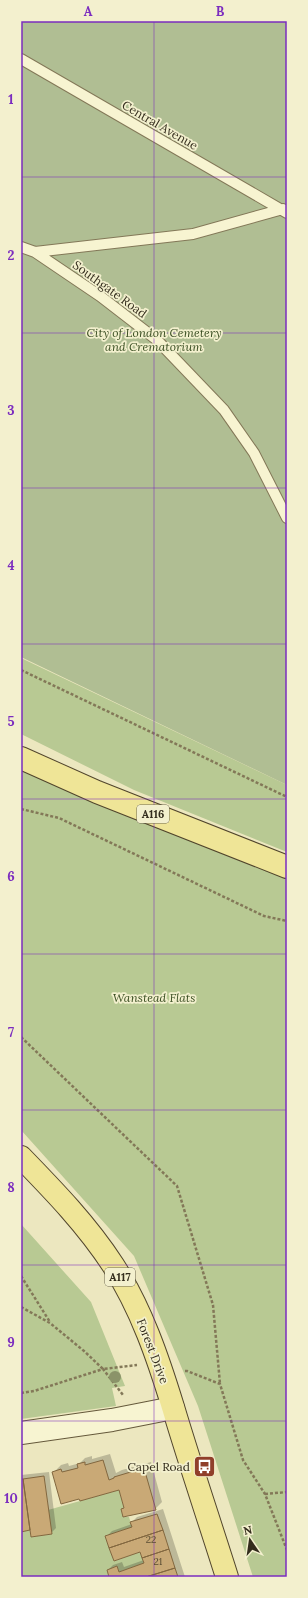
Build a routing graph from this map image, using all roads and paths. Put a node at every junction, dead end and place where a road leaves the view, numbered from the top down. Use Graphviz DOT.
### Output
graph roads {
  1 [pos="21,59"];
  2 [pos="285,210"];
  3 [pos="21,247"];
  4 [pos="35,252"];
  5 [pos="287,518"];
  6 [pos="21,670"];
  7 [pos="21,758"];
  8 [pos="287,797"];
  9 [pos="21,809"];
  10 [pos="287,867"];
  11 [pos="287,921"];
  12 [pos="21,1037"];
  13 [pos="21,1157"];
  14 [pos="21,1276"];
  15 [pos="21,1307"];
  16 [pos="50,1323"];
  17 [pos="139,1365"];
  18 [pos="103,1370"];
  19 [pos="183,1372"];
  20 [pos="220,1384"];
  21 [pos="21,1393"];
  22 [pos="124,1397"];
  23 [pos="173,1408"];
  24 [pos="21,1433"];
  25 [pos="287,1492"];
  26 [pos="265,1494"];
  27 [pos="287,1550"];
  28 [pos="227,1577"];
  1 -- 2 [label="lane, Central Avenue"];
  2 -- 4 [label="lane"];
  3 -- 4 [label="lane, Southgate Road"];
  4 -- 5 [label="lane, Southgate Road"];
  6 -- 8 [label="path"];
  7 -- 10 [label="main road, A116"];
  9 -- 11 [label="path"];
  12 -- 20 [label="path"];
  13 -- 23 [label="main road, Forest Drive / A117"];
  14 -- 16 [label="path"];
  15 -- 16 [label="path"];
  16 -- 18 [label="path"];
  17 -- 18 [label="path"];
  18 -- 21 [label="path"];
  18 -- 22 [label="path"];
  19 -- 20 [label="path"];
  20 -- 26 [label="path"];
  23 -- 24 [label="street"];
  23 -- 28 [label="main road, Forest Drive / A117"];
  25 -- 26 [label="path"];
  26 -- 27 [label="path"];
}
